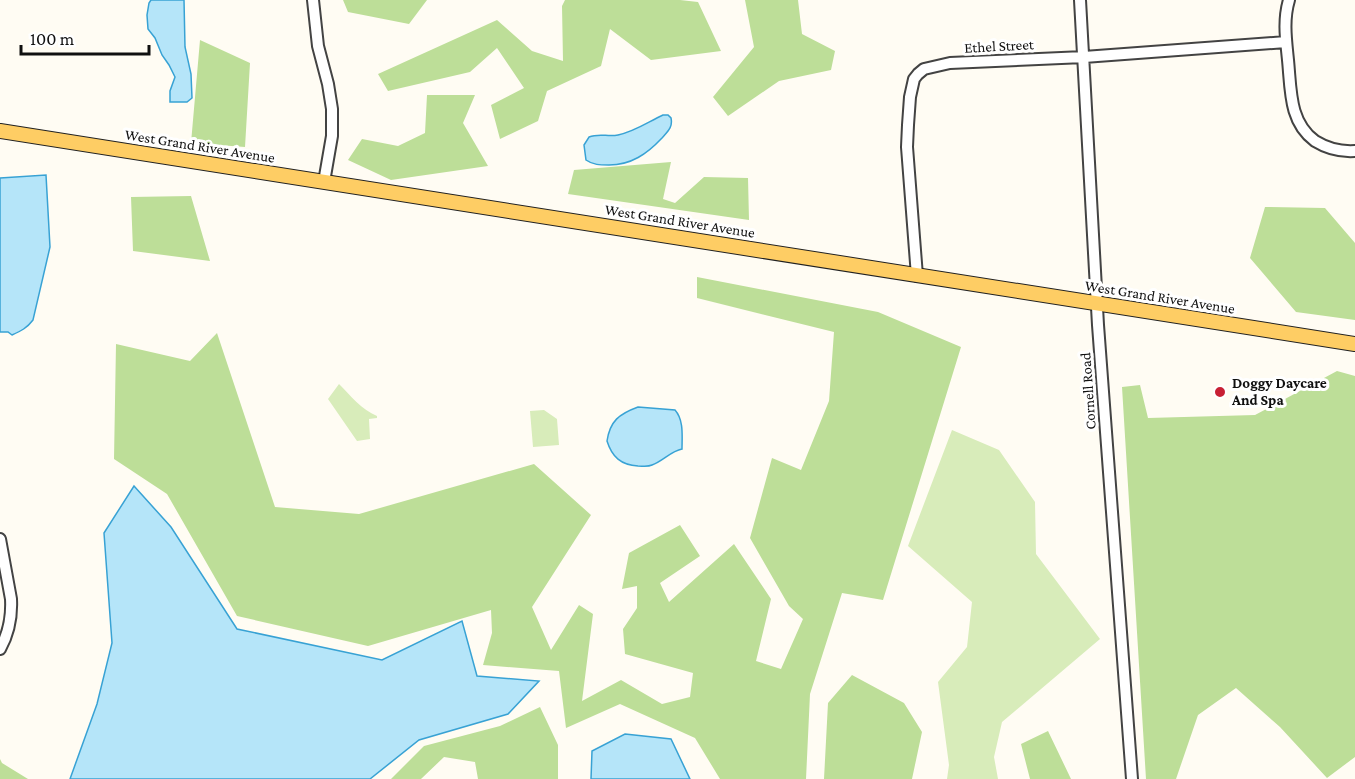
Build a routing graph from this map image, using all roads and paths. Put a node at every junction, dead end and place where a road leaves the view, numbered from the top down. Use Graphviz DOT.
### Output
graph roads {
  1 [pos="313,0"];
  2 [pos="1080,0"];
  3 [pos="1289,0"];
  4 [pos="1286,42"];
  5 [pos="1084,57"];
  6 [pos="0,131"];
  7 [pos="1355,151"];
  8 [pos="324,183"];
  9 [pos="917,276"];
  10 [pos="1097,304"];
  11 [pos="1355,344"];
  12 [pos="0,539"];
  13 [pos="0,650"];
  14 [pos="1132,779"];
  1 -- 8 [label="street"];
  2 -- 5 [label="street, Cornell Road"];
  3 -- 4 [label="street"];
  4 -- 5 [label="street, Ethel Street"];
  4 -- 7 [label="street"];
  5 -- 9 [label="street, Ethel Street"];
  5 -- 10 [label="street, Cornell Road"];
  6 -- 8 [label="main road, West Grand River Avenue"];
  8 -- 9 [label="main road, West Grand River Avenue"];
  9 -- 10 [label="main road, West Grand River Avenue"];
  10 -- 11 [label="main road, West Grand River Avenue"];
  10 -- 14 [label="street, Cornell Road"];
  12 -- 13 [label="street"];
}
